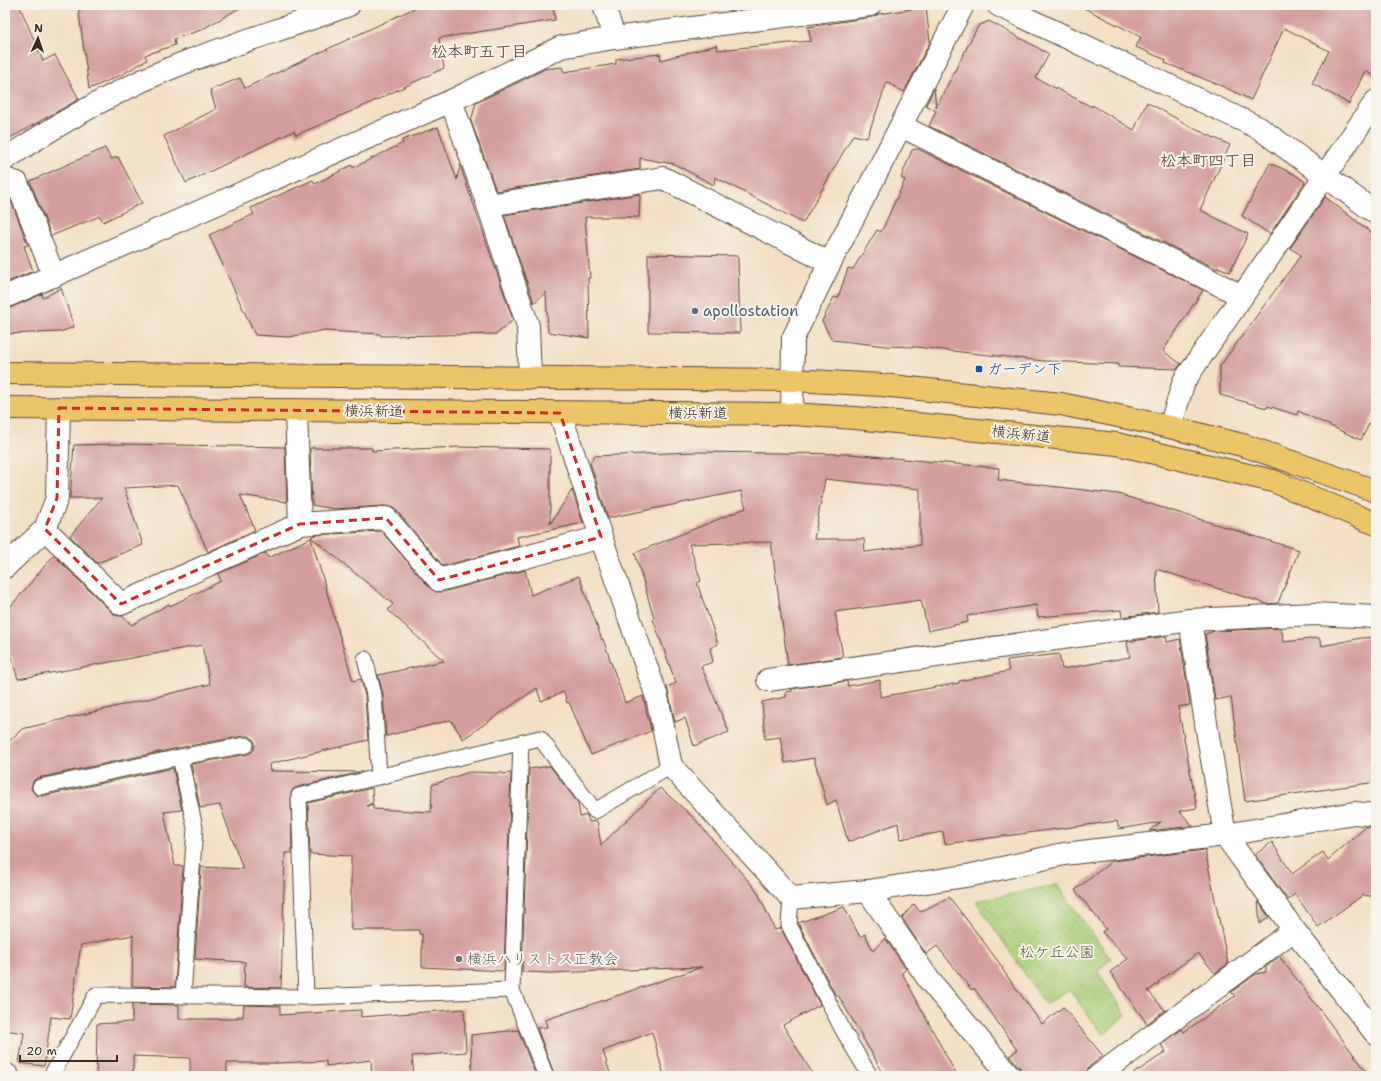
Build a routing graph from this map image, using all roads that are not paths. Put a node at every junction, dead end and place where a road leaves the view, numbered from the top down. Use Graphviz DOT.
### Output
graph roads {
  1 [pos="349,5"];
  2 [pos="604,5"];
  3 [pos="870,5"];
  4 [pos="964,5"];
  5 [pos="998,5"];
  6 [pos="614,38"];
  7 [pos="451,101"];
  8 [pos="1376,101"];
  9 [pos="901,126"];
  10 [pos="5,159"];
  11 [pos="1325,176"];
  12 [pos="5,179"];
  13 [pos="488,205"];
  14 [pos="1376,213"];
  15 [pos="830,263"];
  16 [pos="54,276"];
  17 [pos="1242,296"];
  18 [pos="5,297"];
  19 [pos="5,373"];
  20 [pos="530,377"];
  21 [pos="793,380"];
  22 [pos="5,408"];
  23 [pos="59,408"];
  24 [pos="296,410"];
  25 [pos="560,413"];
  26 [pos="792,414"];
  27 [pos="1170,427"];
  28 [pos="1376,491"];
  29 [pos="300,524"];
  30 [pos="1376,524"];
  31 [pos="45,529"];
  32 [pos="601,537"];
  33 [pos="5,567"];
  34 [pos="1376,617"];
  35 [pos="1190,620"];
  36 [pos="365,659"];
  37 [pos="768,680"];
  38 [pos="521,743"];
  39 [pos="246,745"];
  40 [pos="180,757"];
  41 [pos="672,766"];
  42 [pos="379,778"];
  43 [pos="40,787"];
  44 [pos="1376,815"];
  45 [pos="1225,835"];
  46 [pos="868,891"];
  47 [pos="791,898"];
  48 [pos="1294,930"];
  49 [pos="512,990"];
  50 [pos="183,996"];
  51 [pos="306,997"];
  52 [pos="1376,1034"];
  53 [pos="5,1074"];
  54 [pos="8,1076"];
  55 [pos="51,1076"];
  56 [pos="546,1076"];
  57 [pos="870,1076"];
  58 [pos="1010,1076"];
  59 [pos="1098,1076"];
  1 -- 10 [label="street"];
  2 -- 6 [label="street"];
  3 -- 6 [label="street"];
  4 -- 9 [label="street"];
  5 -- 11 [label="street"];
  6 -- 7 [label="street"];
  7 -- 13 [label="street"];
  7 -- 16 [label="street"];
  8 -- 11 [label="street"];
  9 -- 15 [label="street"];
  9 -- 17 [label="street"];
  11 -- 14 [label="street"];
  11 -- 17 [label="street"];
  12 -- 16 [label="street"];
  13 -- 15 [label="street"];
  13 -- 20 [label="street"];
  15 -- 21 [label="street"];
  16 -- 18 [label="street"];
  17 -- 27 [label="street"];
  19 -- 20 [label="highway"];
  20 -- 21 [label="highway"];
  21 -- 26 [label="street"];
  21 -- 27 [label="highway"];
  22 -- 23 [label="highway, 横浜新道"];
  23 -- 24 [label="highway, 横浜新道"];
  23 -- 31 [label="street"];
  24 -- 25 [label="highway, 横浜新道"];
  24 -- 29 [label="street"];
  25 -- 26 [label="highway, 横浜新道"];
  25 -- 32 [label="street"];
  26 -- 30 [label="highway, 横浜新道"];
  27 -- 28 [label="highway"];
  29 -- 31 [label="street"];
  29 -- 32 [label="street"];
  31 -- 33 [label="street"];
  32 -- 41 [label="street"];
  34 -- 35 [label="street"];
  35 -- 37 [label="street"];
  35 -- 45 [label="street"];
  36 -- 42 [label="lane"];
  38 -- 41 [label="lane"];
  38 -- 42 [label="lane"];
  38 -- 49 [label="lane"];
  39 -- 40 [label="lane"];
  40 -- 43 [label="lane"];
  40 -- 50 [label="lane"];
  41 -- 47 [label="street"];
  42 -- 51 [label="lane"];
  44 -- 45 [label="street"];
  45 -- 46 [label="street"];
  45 -- 48 [label="street"];
  46 -- 47 [label="street"];
  46 -- 58 [label="street"];
  47 -- 57 [label="lane"];
  48 -- 52 [label="street"];
  48 -- 59 [label="street"];
  49 -- 51 [label="lane"];
  49 -- 56 [label="lane"];
  50 -- 51 [label="lane"];
  50 -- 55 [label="lane"];
  53 -- 54 [label="street"];
}
